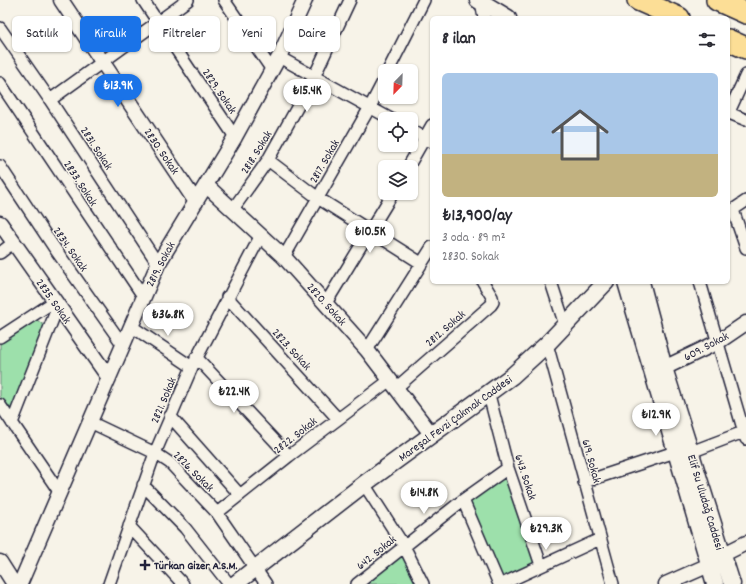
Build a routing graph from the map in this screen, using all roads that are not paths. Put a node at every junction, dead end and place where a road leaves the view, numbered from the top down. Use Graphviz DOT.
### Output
graph roads {
  1 [pos="61,0"];
  2 [pos="143,0"];
  3 [pos="188,0"];
  4 [pos="224,0"];
  5 [pos="305,0"];
  6 [pos="350,0"];
  7 [pos="424,0"];
  8 [pos="638,0"];
  9 [pos="716,0"];
  10 [pos="479,1"];
  11 [pos="746,13"];
  12 [pos="153,16"];
  13 [pos="165,16"];
  14 [pos="483,16"];
  15 [pos="505,16"];
  16 [pos="674,16"];
  17 [pos="0,28"];
  18 [pos="149,28"];
  19 [pos="3,40"];
  20 [pos="730,41"];
  21 [pos="746,48"];
  22 [pos="177,52"];
  23 [pos="279,57"];
  24 [pos="102,61"];
  25 [pos="392,64"];
  26 [pos="272,70"];
  27 [pos="746,75"];
  28 [pos="314,77"];
  29 [pos="0,83"];
  30 [pos="378,92"];
  31 [pos="50,100"];
  32 [pos="370,108"];
  33 [pos="730,110"];
  34 [pos="378,112"];
  35 [pos="730,115"];
  36 [pos="746,120"];
  37 [pos="418,134"];
  38 [pos="235,137"];
  39 [pos="428,140"];
  40 [pos="268,160"];
  41 [pos="413,160"];
  42 [pos="0,166"];
  43 [pos="207,186"];
  44 [pos="318,198"];
  45 [pos="389,200"];
  46 [pos="746,201"];
  47 [pos="196,202"];
  48 [pos="233,209"];
  49 [pos="730,211"];
  50 [pos="0,223"];
  51 [pos="370,232"];
  52 [pos="261,235"];
  53 [pos="13,243"];
  54 [pos="746,248"];
  55 [pos="430,250"];
  56 [pos="0,252"];
  57 [pos="284,256"];
  58 [pos="421,263"];
  59 [pos="158,264"];
  60 [pos="484,284"];
  61 [pos="552,284"];
  62 [pos="604,284"];
  63 [pos="627,284"];
  64 [pos="642,284"];
  65 [pos="701,284"];
  66 [pos="143,296"];
  67 [pos="227,298"];
  68 [pos="326,303"];
  69 [pos="56,304"];
  70 [pos="746,323"];
  71 [pos="565,325"];
  72 [pos="131,326"];
  73 [pos="0,337"];
  74 [pos="718,342"];
  75 [pos="547,344"];
  76 [pos="124,345"];
  77 [pos="367,350"];
  78 [pos="194,362"];
  79 [pos="664,368"];
  80 [pos="109,378"];
  81 [pos="393,384"];
  82 [pos="489,395"];
  83 [pos="0,405"];
  84 [pos="170,416"];
  85 [pos="338,419"];
  86 [pos="90,422"];
  87 [pos="12,423"];
  88 [pos="745,434"];
  89 [pos="432,435"];
  90 [pos="683,452"];
  91 [pos="155,453"];
  92 [pos="289,456"];
  93 [pos="508,468"];
  94 [pos="584,482"];
  95 [pos="364,484"];
  96 [pos="143,486"];
  97 [pos="60,494"];
  98 [pos="240,495"];
  99 [pos="463,500"];
  100 [pos="217,513"];
  101 [pos="129,526"];
  102 [pos="600,539"];
  103 [pos="746,543"];
  104 [pos="404,546"];
  105 [pos="722,555"];
  106 [pos="0,562"];
  107 [pos="541,565"];
  108 [pos="709,565"];
  109 [pos="256,568"];
  110 [pos="14,584"];
  111 [pos="20,584"];
  112 [pos="109,584"];
  113 [pos="183,584"];
  114 [pos="229,584"];
  115 [pos="234,584"];
  116 [pos="266,584"];
  117 [pos="356,584"];
  118 [pos="423,584"];
  119 [pos="500,584"];
  120 [pos="613,584"];
  121 [pos="666,584"];
  122 [pos="715,584"];
  123 [pos="732,584"];
  1 -- 24 [label="street, 2830. Sokak"];
  2 -- 12 [label="street, 2829. Sokak"];
  3 -- 13 [label="street"];
  4 -- 26 [label="street"];
  5 -- 23 [label="street, 2819. Sokak"];
  6 -- 28 [label="street, 2818. Sokak"];
  7 -- 25 [label="street"];
  8 -- 16 [label="highway"];
  9 -- 11 [label="highway"];
  10 -- 14 [label="street"];
  10 -- 15 [label="main road"];
  17 -- 19 [label="street, 2831. Sokak"];
  18 -- 24 [label="street"];
  19 -- 31 [label="street, 2831. Sokak"];
  20 -- 21 [label="highway"];
  22 -- 38 [label="street, 2829. Sokak"];
  23 -- 26 [label="street, 2819. Sokak"];
  23 -- 28 [label="street"];
  24 -- 31 [label="street"];
  24 -- 47 [label="street, 2830. Sokak"];
  26 -- 38 [label="street, 2819. Sokak"];
  27 -- 33 [label="street"];
  28 -- 32 [label="street"];
  28 -- 40 [label="street, 2818. Sokak"];
  29 -- 66 [label="street, 2833. Sokak"];
  30 -- 32 [label="street, 2817. Sokak"];
  31 -- 59 [label="street, 2831. Sokak"];
  32 -- 34 [label="street"];
  32 -- 44 [label="street, 2817. Sokak"];
  35 -- 36 [label="street"];
  37 -- 39 [label="street"];
  38 -- 43 [label="street, 2819. Sokak"];
  39 -- 41 [label="street"];
  40 -- 44 [label="street"];
  40 -- 48 [label="street, 2818. Sokak"];
  42 -- 76 [label="street, 2834. Sokak"];
  43 -- 47 [label="street, 2819. Sokak"];
  43 -- 48 [label="street, 2820. Sokak"];
  44 -- 51 [label="street"];
  44 -- 57 [label="street, 2817. Sokak"];
  45 -- 51 [label="street"];
  46 -- 49 [label="street"];
  47 -- 59 [label="street, 2819. Sokak"];
  48 -- 52 [label="street, 2820. Sokak"];
  49 -- 54 [label="street"];
  50 -- 53 [label="street, 2835. Sokak"];
  51 -- 58 [label="street"];
  51 -- 68 [label="street"];
  52 -- 57 [label="street, 2820. Sokak"];
  52 -- 67 [label="street, 2821. Sokak"];
  53 -- 56 [label="street"];
  53 -- 69 [label="street, 2835. Sokak"];
  55 -- 58 [label="street"];
  57 -- 68 [label="street, 2820. Sokak"];
  58 -- 77 [label="street"];
  59 -- 66 [label="street, 2819. Sokak"];
  60 -- 81 [label="street, 2812. Sokak"];
  61 -- 71 [label="street"];
  62 -- 71 [label="main road, Mareşal Fevzi Çakmak Caddesi"];
  63 -- 90 [label="main road, Elif Su Uludağ Caddesi"];
  64 -- 79 [label="main road, Elif Su Uludağ Caddesi"];
  65 -- 74 [label="street"];
  66 -- 72 [label="street, 2819. Sokak"];
  67 -- 78 [label="street, 2821. Sokak"];
  67 -- 85 [label="street, 2823. Sokak"];
  68 -- 77 [label="street, 2820. Sokak"];
  69 -- 73 [label="street"];
  69 -- 80 [label="street, 2835. Sokak"];
  69 -- 87 [label="street"];
  70 -- 74 [label="street, 609. Sokak"];
  71 -- 75 [label="main road, Mareşal Fevzi Çakmak Caddesi"];
  72 -- 76 [label="street, 2819. Sokak"];
  72 -- 78 [label="street"];
  74 -- 79 [label="street, 609. Sokak"];
  74 -- 88 [label="street"];
  75 -- 82 [label="main road, Mareşal Fevzi Çakmak Caddesi"];
  75 -- 94 [label="street, 619. Sokak"];
  76 -- 80 [label="street, 2819. Sokak"];
  77 -- 81 [label="street, 2820. Sokak"];
  78 -- 84 [label="street, 2821. Sokak"];
  78 -- 92 [label="street"];
  79 -- 90 [label="main road, Elif Su Uludağ Caddesi"];
  80 -- 86 [label="street, 2819. Sokak"];
  81 -- 85 [label="street, 2822. Sokak"];
  81 -- 89 [label="street, 2820. Sokak"];
  82 -- 89 [label="main road, Mareşal Fevzi Çakmak Caddesi"];
  82 -- 93 [label="street, 643. Sokak"];
  83 -- 87 [label="street"];
  84 -- 91 [label="street, 2821. Sokak"];
  84 -- 98 [label="street"];
  85 -- 92 [label="street, 2822. Sokak"];
  86 -- 91 [label="street, 2826. Sokak"];
  86 -- 97 [label="street, 2819. Sokak"];
  87 -- 97 [label="street"];
  88 -- 90 [label="street"];
  89 -- 95 [label="main road, Mareşal Fevzi Çakmak Caddesi"];
  90 -- 94 [label="street"];
  90 -- 105 [label="main road, Elif Su Uludağ Caddesi"];
  90 -- 108 [label="main road, Elif Su Uludağ Caddesi"];
  91 -- 96 [label="street, 2821. Sokak"];
  91 -- 100 [label="street, 2826. Sokak"];
  92 -- 98 [label="street, 2822. Sokak"];
  93 -- 99 [label="street, 642. Sokak"];
  93 -- 107 [label="street, 643. Sokak"];
  94 -- 102 [label="street, 619. Sokak"];
  95 -- 104 [label="street"];
  95 -- 109 [label="main road, Mareşal Fevzi Çakmak Caddesi"];
  96 -- 101 [label="street, 2821. Sokak"];
  96 -- 114 [label="street"];
  97 -- 111 [label="street, 2819. Sokak"];
  98 -- 100 [label="street, 2822. Sokak"];
  99 -- 104 [label="street, 642. Sokak"];
  99 -- 119 [label="street"];
  100 -- 109 [label="street, 2826. Sokak"];
  101 -- 112 [label="street, 2821. Sokak"];
  101 -- 113 [label="street"];
  102 -- 107 [label="street"];
  102 -- 120 [label="street, 619. Sokak"];
  103 -- 105 [label="street"];
  104 -- 117 [label="street, 642. Sokak"];
  104 -- 118 [label="street"];
  105 -- 108 [label="street"];
  105 -- 123 [label="main road, Elif Su Uludağ Caddesi"];
  106 -- 110 [label="street"];
  107 -- 119 [label="street"];
  108 -- 121 [label="street"];
  108 -- 122 [label="main road, Elif Su Uludağ Caddesi"];
  109 -- 115 [label="main road, Mareşal Fevzi Çakmak Caddesi"];
  109 -- 116 [label="street, 2826. Sokak"];
}
